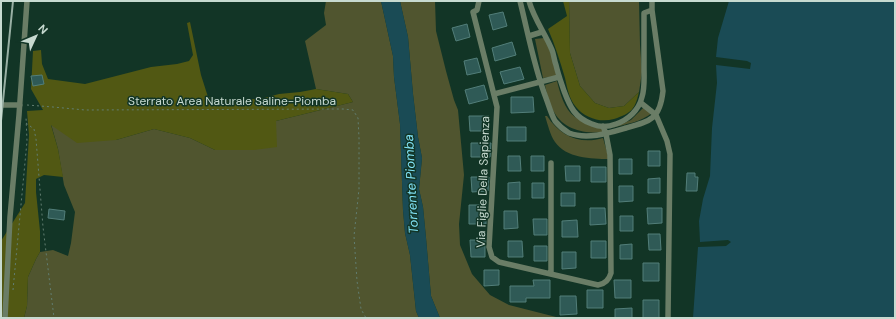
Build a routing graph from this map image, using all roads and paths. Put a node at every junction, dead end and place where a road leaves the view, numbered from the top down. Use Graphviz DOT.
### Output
graph roads {
  1 [pos="27,1"];
  2 [pos="478,1"];
  3 [pos="520,1"];
  4 [pos="529,1"];
  5 [pos="652,1"];
  6 [pos="652,10"];
  7 [pos="542,32"];
  8 [pos="529,36"];
  9 [pos="559,78"];
  10 [pos="540,82"];
  11 [pos="494,94"];
  12 [pos="641,102"];
  13 [pos="1,104"];
  14 [pos="20,105"];
  15 [pos="656,115"];
  16 [pos="603,126"];
  17 [pos="606,134"];
  18 [pos="551,163"];
  19 [pos="551,274"];
  20 [pos="13,295"];
  21 [pos="669,317"];
  22 [pos="5,318"];
  23 [pos="54,318"];
  24 [pos="366,318"];
  1 -- 14 [label="street"];
  2 -- 11 [label="street, Via Figlie Della Sapienza"];
  3 -- 8 [label="street"];
  4 -- 7 [label="street"];
  5 -- 6 [label="street"];
  6 -- 12 [label="street"];
  6 -- 15 [label="street"];
  7 -- 8 [label="street"];
  7 -- 9 [label="street"];
  8 -- 10 [label="street"];
  9 -- 10 [label="street"];
  9 -- 16 [label="street"];
  10 -- 11 [label="street"];
  10 -- 17 [label="street"];
  11 -- 19 [label="street, Via Figlie Della Sapienza"];
  12 -- 15 [label="street"];
  12 -- 16 [label="street"];
  13 -- 14 [label="street"];
  14 -- 22 [label="street"];
  14 -- 24 [label="path, Sterrato Area Naturale Saline-Piomba"];
  15 -- 17 [label="street"];
  15 -- 21 [label="street"];
  16 -- 17 [label="street"];
  17 -- 19 [label="street, Via Figlie Della Sapienza"];
  18 -- 19 [label="street"];
  20 -- 23 [label="path"];
}
